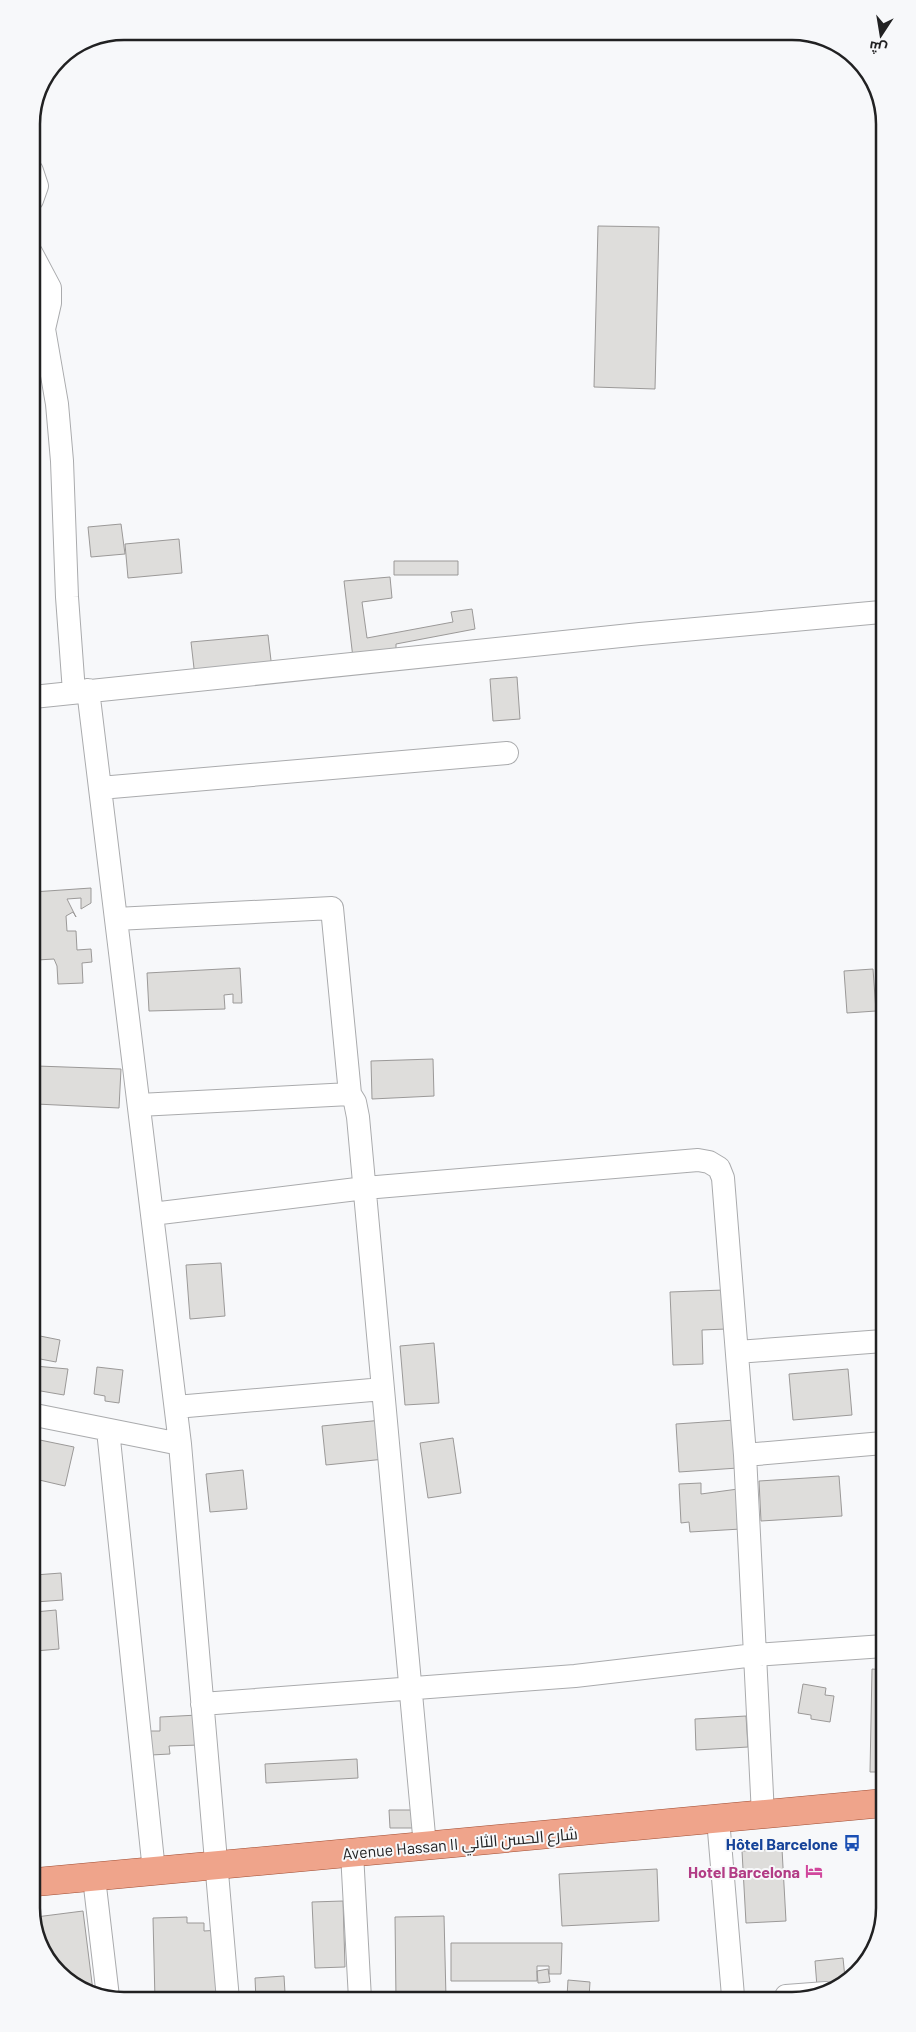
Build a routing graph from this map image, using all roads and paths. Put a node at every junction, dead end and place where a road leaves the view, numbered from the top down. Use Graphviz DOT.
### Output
graph roads {
  1 [pos="40,269"];
  2 [pos="876,612"];
  3 [pos="81,691"];
  4 [pos="40,696"];
  5 [pos="507,753"];
  6 [pos="100,788"];
  7 [pos="116,919"];
  8 [pos="350,1094"];
  9 [pos="139,1105"];
  10 [pos="365,1188"];
  11 [pos="152,1214"];
  12 [pos="876,1342"];
  13 [pos="737,1352"];
  14 [pos="383,1389"];
  15 [pos="176,1407"];
  16 [pos="40,1416"];
  17 [pos="108,1430"];
  18 [pos="180,1444"];
  19 [pos="876,1444"];
  20 [pos="745,1455"];
  21 [pos="876,1647"];
  22 [pos="755,1655"];
  23 [pos="410,1689"];
  24 [pos="202,1704"];
  25 [pos="876,1805"];
  26 [pos="763,1815"];
  27 [pos="718,1819"];
  28 [pos="425,1846"];
  29 [pos="352,1853"];
  30 [pos="215,1866"];
  31 [pos="154,1871"];
  32 [pos="94,1878"];
  33 [pos="40,1882"];
  34 [pos="107,1990"];
  35 [pos="227,1992"];
  36 [pos="360,1992"];
  37 [pos="732,1992"];
  1 -- 3 [label="street"];
  2 -- 3 [label="street"];
  3 -- 4 [label="street"];
  3 -- 6 [label="street"];
  5 -- 6 [label="street"];
  6 -- 7 [label="street"];
  7 -- 8 [label="street"];
  7 -- 9 [label="street"];
  8 -- 9 [label="street"];
  8 -- 10 [label="street"];
  9 -- 11 [label="street"];
  10 -- 11 [label="street"];
  10 -- 13 [label="street"];
  10 -- 14 [label="street"];
  11 -- 15 [label="street"];
  12 -- 13 [label="street"];
  13 -- 20 [label="street"];
  14 -- 15 [label="street"];
  14 -- 23 [label="street"];
  15 -- 18 [label="street"];
  16 -- 17 [label="street"];
  17 -- 18 [label="street"];
  17 -- 31 [label="street"];
  18 -- 24 [label="street"];
  19 -- 20 [label="street"];
  20 -- 22 [label="street"];
  21 -- 22 [label="street"];
  22 -- 23 [label="street"];
  22 -- 26 [label="street"];
  23 -- 24 [label="street"];
  23 -- 28 [label="street"];
  24 -- 30 [label="street"];
  25 -- 26 [label="main road, Avenue Hassan II شارع الحسن الثاني"];
  26 -- 27 [label="main road, Avenue Hassan II شارع الحسن الثاني"];
  27 -- 28 [label="main road, Avenue Hassan II شارع الحسن الثاني"];
  27 -- 37 [label="street"];
  28 -- 29 [label="main road, Avenue Hassan II شارع الحسن الثاني"];
  29 -- 30 [label="main road, Avenue Hassan II شارع الحسن الثاني"];
  29 -- 36 [label="street"];
  30 -- 31 [label="main road, Avenue Hassan II شارع الحسن الثاني"];
  30 -- 35 [label="street"];
  31 -- 32 [label="main road, Avenue Hassan II شارع الحسن الثاني"];
  32 -- 33 [label="main road, Avenue Hassan II شارع الحسن الثاني"];
  32 -- 34 [label="street"];
}
